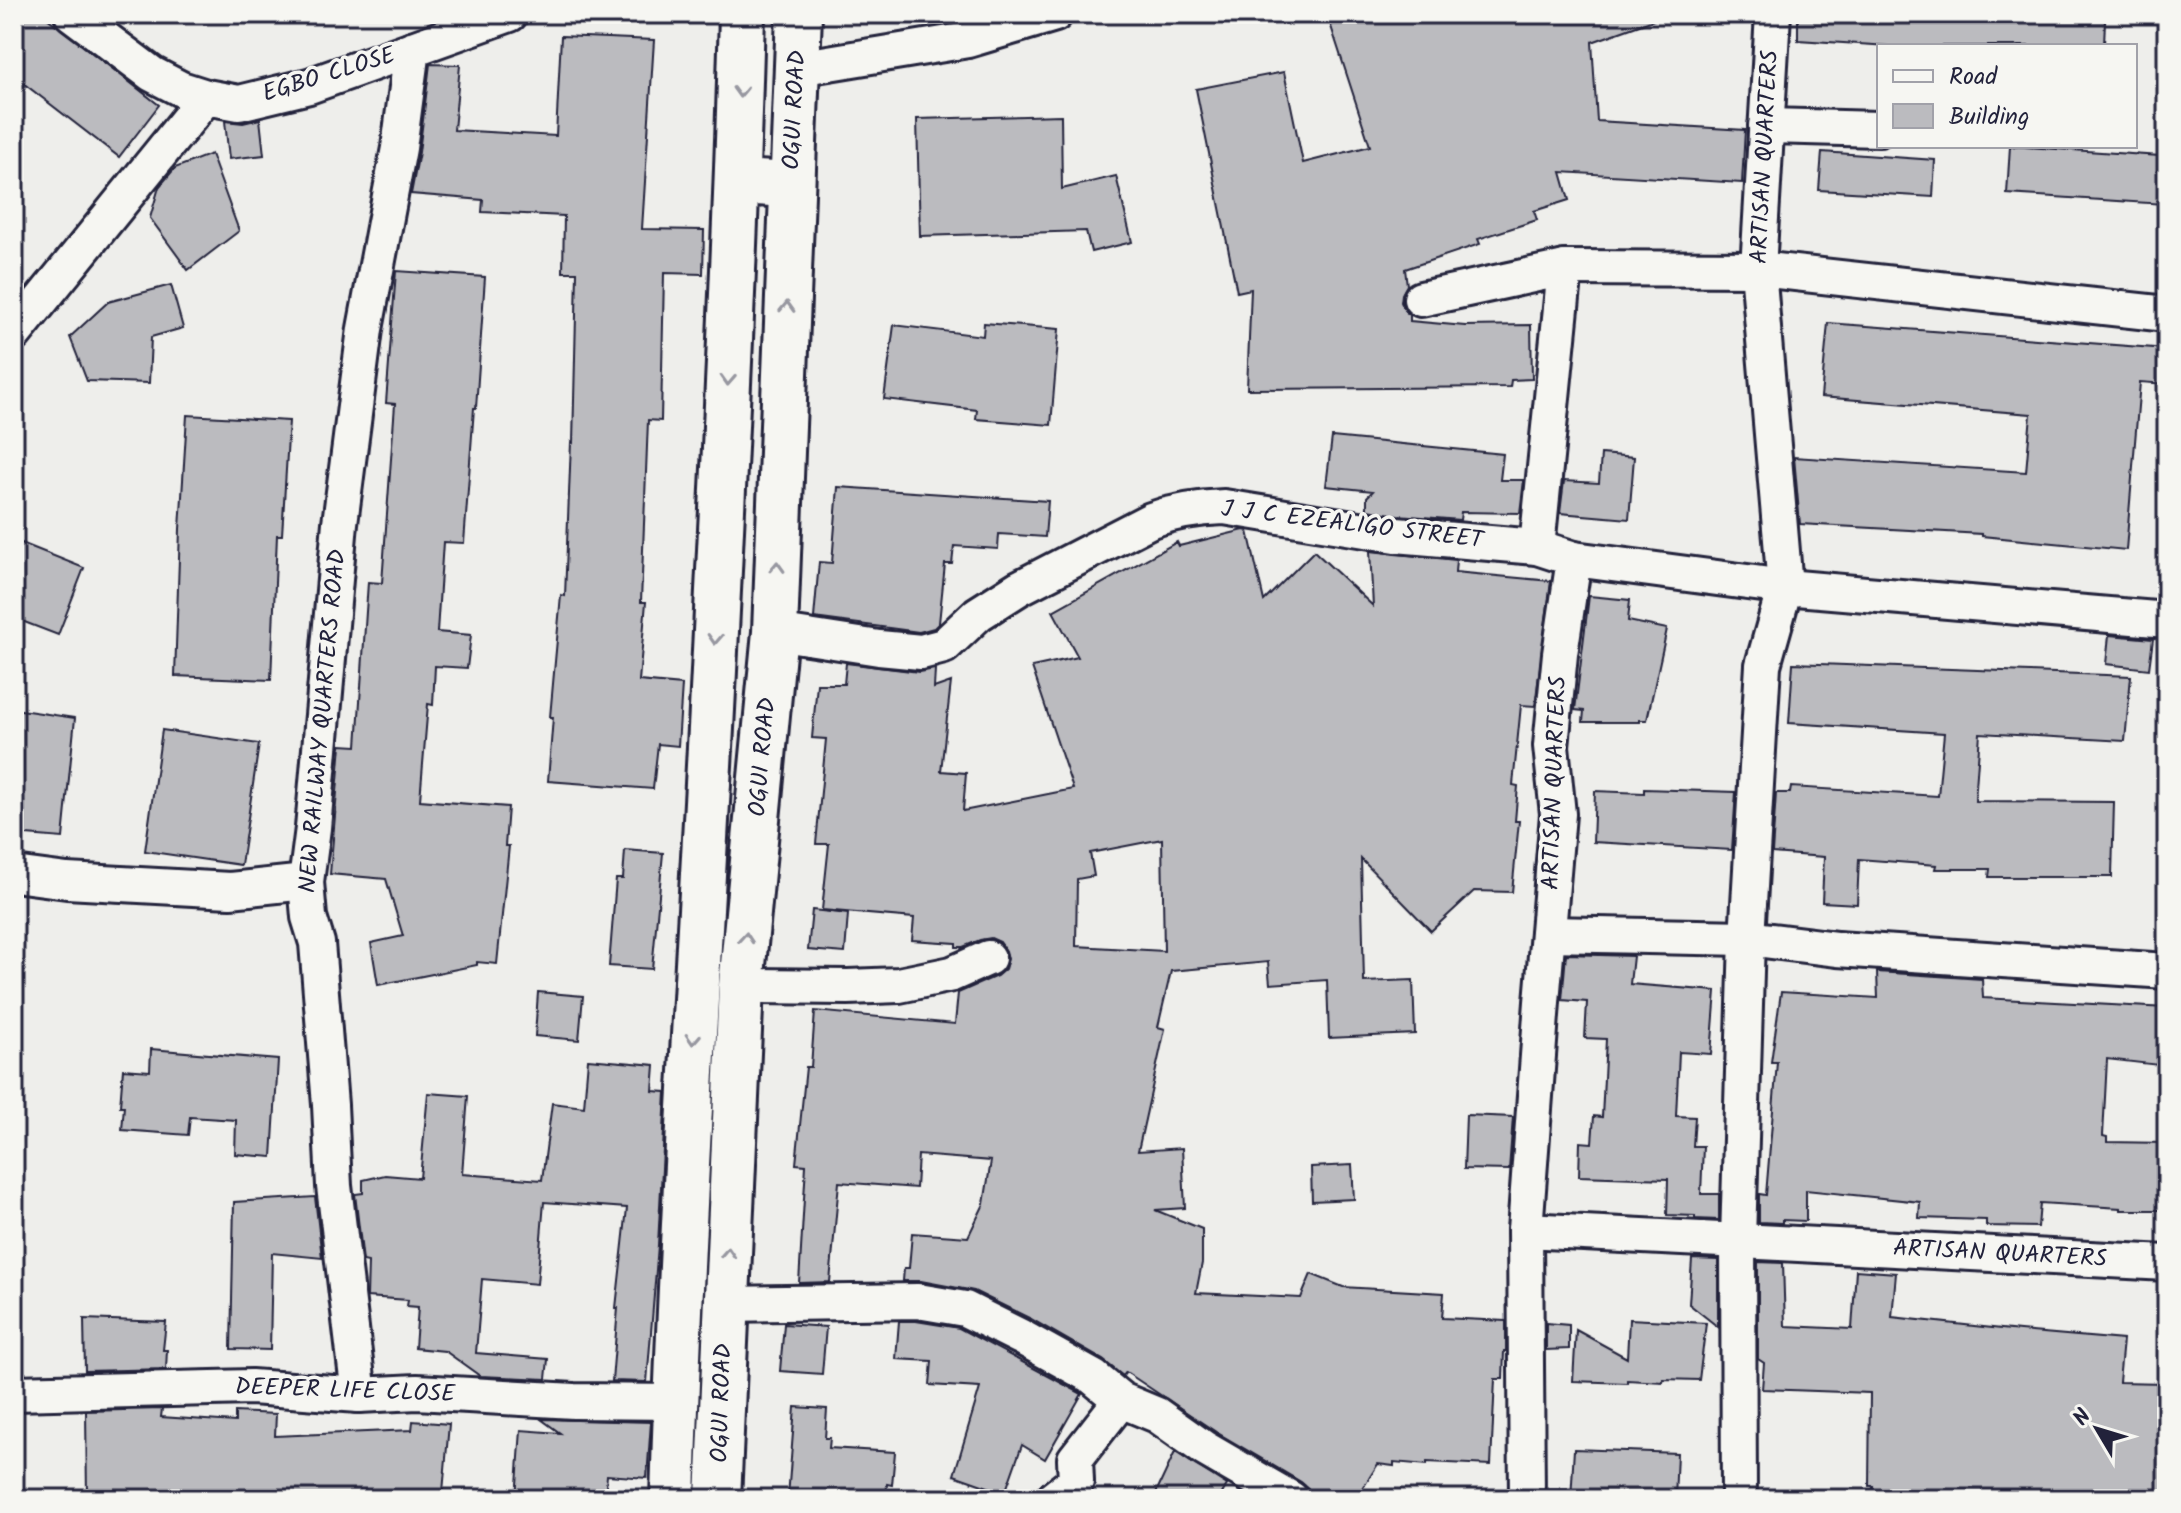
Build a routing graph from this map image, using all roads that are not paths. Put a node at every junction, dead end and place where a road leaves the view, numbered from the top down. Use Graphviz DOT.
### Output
graph roads {
  1 [pos="72,14"];
  2 [pos="510,14"];
  3 [pos="742,14"];
  4 [pos="799,14"];
  5 [pos="1055,14"];
  6 [pos="1773,14"];
  7 [pos="412,49"];
  8 [pos="798,68"];
  9 [pos="206,97"];
  10 [pos="1766,126"];
  11 [pos="1877,129"];
  12 [pos="737,182"];
  13 [pos="792,185"];
  14 [pos="1565,268"];
  15 [pos="1758,269"];
  16 [pos="1421,299"];
  17 [pos="2167,314"];
  18 [pos="20,326"];
  19 [pos="1537,547"];
  20 [pos="1574,559"];
  21 [pos="1785,587"];
  22 [pos="2167,620"];
  23 [pos="775,632"];
  24 [pos="14,874"];
  25 [pos="306,882"];
  26 [pos="1548,934"];
  27 [pos="1747,938"];
  28 [pos="988,958"];
  29 [pos="2167,971"];
  30 [pos="741,986"];
  31 [pos="1525,1230"];
  32 [pos="1738,1239"];
  33 [pos="2167,1263"];
  34 [pos="725,1304"];
  35 [pos="14,1393"];
  36 [pos="359,1395"];
  37 [pos="1121,1400"];
  38 [pos="676,1402"];
  39 [pos="673,1499"];
  40 [pos="718,1499"];
  41 [pos="1053,1499"];
  42 [pos="1291,1499"];
  43 [pos="1527,1499"];
  44 [pos="1739,1499"];
  1 -- 9 [label="street, EGBO CLOSE"];
  2 -- 7 [label="street, EGBO CLOSE"];
  3 -- 12 [label="main road, OGUI ROAD, one-way"];
  4 -- 8 [label="main road, OGUI ROAD"];
  5 -- 8 [label="street"];
  6 -- 10 [label="street, ARTISAN QUARTERS"];
  7 -- 9 [label="street, EGBO CLOSE"];
  7 -- 25 [label="street, NEW RAILWAY QUARTERS ROAD"];
  8 -- 13 [label="main road, OGUI ROAD"];
  9 -- 18 [label="street"];
  10 -- 11 [label="street"];
  10 -- 15 [label="street, ARTISAN QUARTERS"];
  12 -- 13 [label="main road"];
  12 -- 38 [label="main road, OGUI ROAD, one-way"];
  23 -- 13 [label="main road, OGUI ROAD, one-way"];
  14 -- 15 [label="street"];
  14 -- 16 [label="street"];
  14 -- 19 [label="street"];
  15 -- 17 [label="street"];
  15 -- 21 [label="street, ARTISAN QUARTERS"];
  19 -- 20 [label="street, J J C EZEALIGO STREET"];
  19 -- 23 [label="street, J J C EZEALIGO STREET"];
  20 -- 21 [label="street"];
  20 -- 26 [label="street, ARTISAN QUARTERS"];
  21 -- 22 [label="street"];
  21 -- 27 [label="street, ARTISAN QUARTERS"];
  30 -- 23 [label="main road, OGUI ROAD, one-way"];
  24 -- 25 [label="street"];
  25 -- 36 [label="street, NEW RAILWAY QUARTERS ROAD"];
  26 -- 27 [label="street"];
  26 -- 31 [label="street, ARTISAN QUARTERS"];
  27 -- 29 [label="street"];
  27 -- 32 [label="street, ARTISAN QUARTERS"];
  28 -- 30 [label="street"];
  34 -- 30 [label="main road, OGUI ROAD, one-way"];
  31 -- 32 [label="street, ARTISAN QUARTERS"];
  31 -- 43 [label="street, ARTISAN QUARTERS"];
  32 -- 33 [label="street, ARTISAN QUARTERS"];
  32 -- 44 [label="street, ARTISAN QUARTERS"];
  34 -- 37 [label="street"];
  34 -- 40 [label="main road, OGUI ROAD"];
  35 -- 36 [label="street, DEEPER LIFE CLOSE"];
  36 -- 38 [label="street, DEEPER LIFE CLOSE"];
  37 -- 41 [label="street"];
  37 -- 42 [label="street"];
  38 -- 39 [label="main road, OGUI ROAD"];
}
